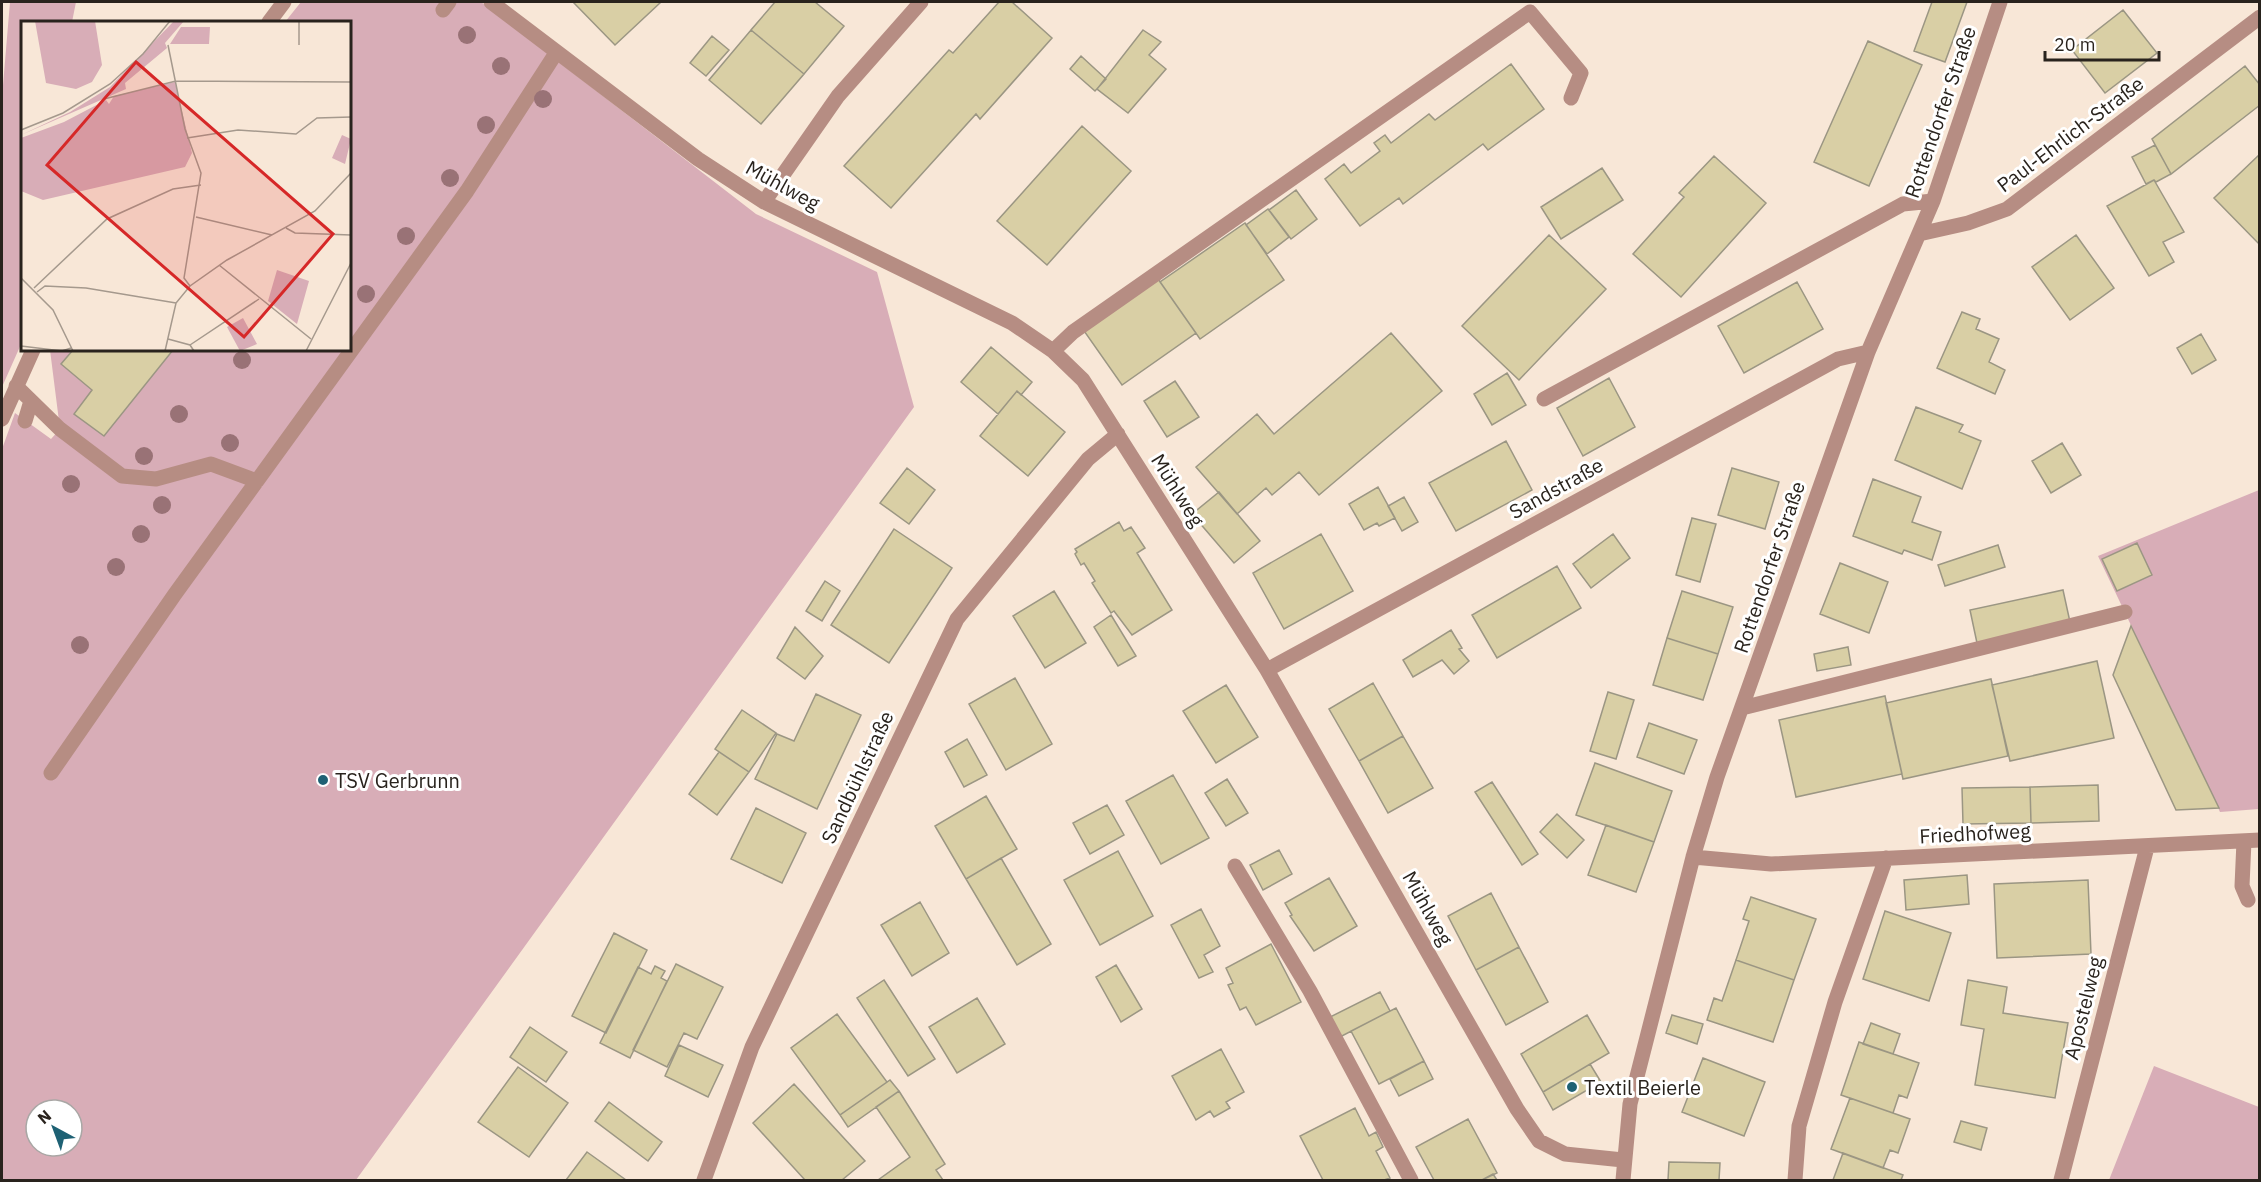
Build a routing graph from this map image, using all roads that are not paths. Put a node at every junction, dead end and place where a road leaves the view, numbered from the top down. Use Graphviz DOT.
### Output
graph roads {
  1 [pos="284,2"];
  2 [pos="490,2"];
  3 [pos="921,2"];
  4 [pos="2000,2"];
  5 [pos="2259,17"];
  6 [pos="270,21"];
  7 [pos="556,53"];
  8 [pos="1571,98"];
  9 [pos="1933,201"];
  10 [pos="764,202"];
  11 [pos="1919,234"];
  12 [pos="33,351"];
  13 [pos="1053,351"];
  14 [pos="1868,352"];
  15 [pos="16,386"];
  16 [pos="1544,399"];
  17 [pos="31,401"];
  18 [pos="2,419"];
  19 [pos="25,421"];
  20 [pos="1118,434"];
  21 [pos="257,481"];
  22 [pos="2125,612"];
  23 [pos="1267,670"];
  24 [pos="1742,708"];
  25 [pos="51,772"];
  26 [pos="2252,841"];
  27 [pos="2147,847"];
  28 [pos="1693,857"];
  29 [pos="1886,858"];
  30 [pos="1235,867"];
  31 [pos="2248,900"];
  32 [pos="1623,1160"];
  33 [pos="704,1180"];
  34 [pos="1411,1180"];
  35 [pos="1623,1180"];
  36 [pos="1796,1180"];
  37 [pos="2061,1180"];
  1 -- 6 [label="street"];
  2 -- 7 [label="street, Mühlweg"];
  3 -- 10 [label="street"];
  4 -- 9 [label="street, Rottendorfer Straße"];
  5 -- 11 [label="street, Paul-Ehrlich-Straße"];
  7 -- 10 [label="street, Mühlweg"];
  7 -- 21 [label="street"];
  8 -- 13 [label="street"];
  9 -- 11 [label="street, Rottendorfer Straße"];
  9 -- 16 [label="street"];
  10 -- 13 [label="street, Mühlweg"];
  11 -- 14 [label="street, Rottendorfer Straße"];
  12 -- 15 [label="street"];
  13 -- 20 [label="street, Mühlweg"];
  14 -- 23 [label="street, Sandstraße"];
  14 -- 24 [label="street, Rottendorfer Straße"];
  15 -- 17 [label="street"];
  15 -- 18 [label="street"];
  17 -- 19 [label="street"];
  17 -- 21 [label="street"];
  20 -- 23 [label="street, Mühlweg"];
  20 -- 33 [label="street, Sandbühlstraße"];
  21 -- 25 [label="street"];
  22 -- 24 [label="street"];
  23 -- 32 [label="street, Mühlweg"];
  24 -- 28 [label="street, Rottendorfer Straße"];
  26 -- 27 [label="street, Friedhofweg"];
  26 -- 31 [label="street"];
  27 -- 29 [label="street, Friedhofweg"];
  27 -- 37 [label="street, Apostelweg"];
  28 -- 29 [label="street, Friedhofweg"];
  28 -- 32 [label="street, Rottendorfer Straße"];
  29 -- 36 [label="street"];
  30 -- 34 [label="street"];
  32 -- 35 [label="street"];
}
